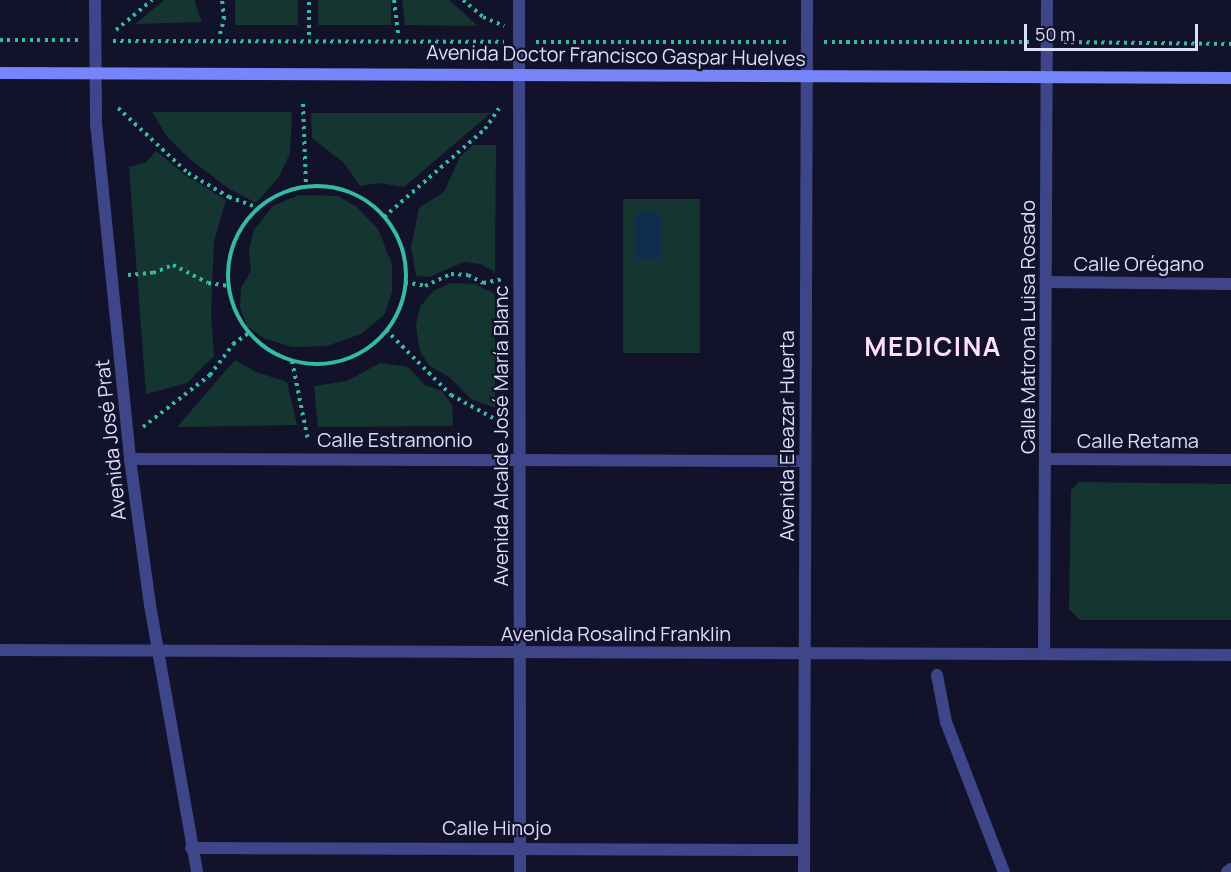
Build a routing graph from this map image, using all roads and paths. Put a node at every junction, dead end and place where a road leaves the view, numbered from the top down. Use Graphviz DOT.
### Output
graph roads {
  1 [pos="95,0"];
  2 [pos="152,0"];
  3 [pos="222,0"];
  4 [pos="309,0"];
  5 [pos="394,0"];
  6 [pos="463,0"];
  7 [pos="519,0"];
  8 [pos="807,0"];
  9 [pos="1047,0"];
  10 [pos="504,27"];
  11 [pos="116,30"];
  12 [pos="220,34"];
  13 [pos="309,35"];
  14 [pos="398,35"];
  15 [pos="0,40"];
  16 [pos="82,40"];
  17 [pos="104,40"];
  18 [pos="509,42"];
  19 [pos="531,42"];
  20 [pos="798,42"];
  21 [pos="817,42"];
  22 [pos="1037,42"];
  23 [pos="1058,42"];
  24 [pos="1231,44"];
  25 [pos="95,72"];
  26 [pos="519,72"];
  27 [pos="0,73"];
  28 [pos="807,76"];
  29 [pos="1048,77"];
  30 [pos="1231,78"];
  31 [pos="303,104"];
  32 [pos="118,108"];
  33 [pos="499,108"];
  34 [pos="306,187"];
  35 [pos="259,208"];
  36 [pos="384,217"];
  37 [pos="126,275"];
  38 [pos="506,279"];
  39 [pos="405,282"];
  40 [pos="1047,282"];
  41 [pos="1231,284"];
  42 [pos="229,286"];
  43 [pos="386,330"];
  44 [pos="249,333"];
  45 [pos="292,361"];
  46 [pos="507,426"];
  47 [pos="141,429"];
  48 [pos="308,440"];
  49 [pos="520,458"];
  50 [pos="130,459"];
  51 [pos="1046,459"];
  52 [pos="1231,460"];
  53 [pos="804,461"];
  54 [pos="0,650"];
  55 [pos="160,650"];
  56 [pos="518,652"];
  57 [pos="806,652"];
  58 [pos="1044,654"];
  59 [pos="1231,654"];
  60 [pos="938,675"];
  61 [pos="520,846"];
  62 [pos="191,848"];
  63 [pos="803,850"];
  64 [pos="1231,869"];
  65 [pos="197,872"];
  66 [pos="520,872"];
  67 [pos="804,872"];
  68 [pos="1004,872"];
  69 [pos="1227,872"];
  1 -- 25 [label="street, Avenida José Prat"];
  2 -- 11 [label="path"];
  3 -- 12 [label="path"];
  4 -- 13 [label="path"];
  5 -- 14 [label="path"];
  6 -- 10 [label="path"];
  7 -- 26 [label="street, Avenida Alcalde José María Blanc"];
  8 -- 28 [label="street, Avenida Eleazar Huerta"];
  9 -- 29 [label="street, Calle Matrona Luisa Rosado"];
  15 -- 16 [label="path"];
  17 -- 18 [label="path"];
  19 -- 20 [label="path"];
  21 -- 22 [label="path"];
  23 -- 24 [label="path"];
  25 -- 26 [label="street, Avenida Doctor Francisco Gaspar Huelves"];
  25 -- 27 [label="street, Avenida Doctor Francisco Gaspar Huelves"];
  25 -- 50 [label="street, Avenida José Prat"];
  26 -- 28 [label="street, Avenida Doctor Francisco Gaspar Huelves"];
  26 -- 49 [label="street, Avenida Alcalde José María Blanc"];
  28 -- 29 [label="street, Avenida Doctor Francisco Gaspar Huelves"];
  28 -- 53 [label="street, Avenida Eleazar Huerta"];
  29 -- 30 [label="street, Avenida Doctor Francisco Gaspar Huelves"];
  29 -- 40 [label="street, Calle Matrona Luisa Rosado"];
  31 -- 34 [label="path"];
  32 -- 35 [label="path"];
  33 -- 36 [label="path"];
  34 -- 35 [label="path"];
  34 -- 36 [label="path"];
  35 -- 42 [label="path"];
  36 -- 39 [label="path"];
  37 -- 42 [label="path"];
  38 -- 39 [label="path"];
  39 -- 43 [label="path"];
  40 -- 41 [label="street, Calle Orégano"];
  40 -- 51 [label="street, Calle Matrona Luisa Rosado"];
  42 -- 44 [label="path"];
  43 -- 45 [label="path"];
  43 -- 46 [label="path"];
  44 -- 45 [label="path"];
  44 -- 47 [label="path"];
  45 -- 48 [label="path"];
  49 -- 50 [label="street, Calle Estramonio"];
  49 -- 53 [label="street, Calle Estramonio"];
  49 -- 56 [label="street, Avenida Alcalde José María Blanc"];
  50 -- 55 [label="street, Avenida José Prat"];
  51 -- 52 [label="street, Calle Retama"];
  51 -- 58 [label="street, Calle Matrona Luisa Rosado"];
  53 -- 57 [label="street, Avenida Eleazar Huerta"];
  54 -- 55 [label="street, Avenida Rosalind Franklin"];
  55 -- 56 [label="street, Avenida Rosalind Franklin"];
  55 -- 62 [label="street, Avenida José Prat"];
  56 -- 57 [label="street, Avenida Rosalind Franklin"];
  56 -- 61 [label="street, Avenida Alcalde José María Blanc"];
  57 -- 58 [label="street, Avenida Rosalind Franklin"];
  57 -- 63 [label="street, Avenida Eleazar Huerta"];
  58 -- 59 [label="street, Avenida Rosalind Franklin"];
  60 -- 68 [label="street"];
  61 -- 62 [label="street, Calle Hinojo"];
  61 -- 63 [label="street, Calle Hinojo"];
  61 -- 66 [label="street, Avenida Alcalde José María Blanc"];
  62 -- 65 [label="street, Avenida José Prat"];
  63 -- 67 [label="street, Avenida Eleazar Huerta"];
  64 -- 69 [label="street"];
}
